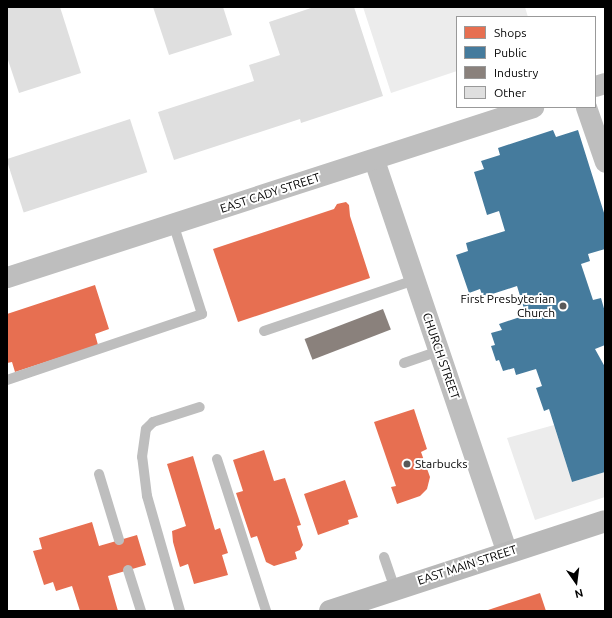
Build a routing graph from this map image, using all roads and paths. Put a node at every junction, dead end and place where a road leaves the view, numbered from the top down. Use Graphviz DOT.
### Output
graph roads {
  1 [pos="530,108"];
  2 [pos="586,108"];
  3 [pos="374,160"];
  4 [pos="605,162"];
  5 [pos="173,224"];
  6 [pos="7,277"];
  7 [pos="415,280"];
  8 [pos="264,331"];
  9 [pos="439,351"];
  10 [pos="404,363"];
  11 [pos="7,380"];
  12 [pos="200,407"];
  13 [pos="217,459"];
  14 [pos="99,474"];
  15 [pos="605,521"];
  16 [pos="119,540"];
  17 [pos="507,552"];
  18 [pos="384,557"];
  19 [pos="128,570"];
  20 [pos="395,589"];
  21 [pos="141,611"];
  22 [pos="180,611"];
  23 [pos="266,611"];
  24 [pos="330,611"];
  1 -- 3 [label="street, EAST CADY STREET"];
  2 -- 4 [label="street"];
  3 -- 5 [label="street, EAST CADY STREET"];
  3 -- 7 [label="street, CHURCH STREET"];
  5 -- 6 [label="street, EAST CADY STREET"];
  5 -- 11 [label="lane"];
  7 -- 8 [label="lane"];
  7 -- 9 [label="street, CHURCH STREET"];
  9 -- 10 [label="lane"];
  9 -- 17 [label="street, CHURCH STREET"];
  12 -- 22 [label="lane"];
  13 -- 23 [label="lane"];
  14 -- 16 [label="lane"];
  15 -- 17 [label="street, EAST MAIN STREET"];
  17 -- 20 [label="street, EAST MAIN STREET"];
  18 -- 20 [label="lane"];
  19 -- 21 [label="lane"];
  20 -- 24 [label="street, EAST MAIN STREET"];
}
